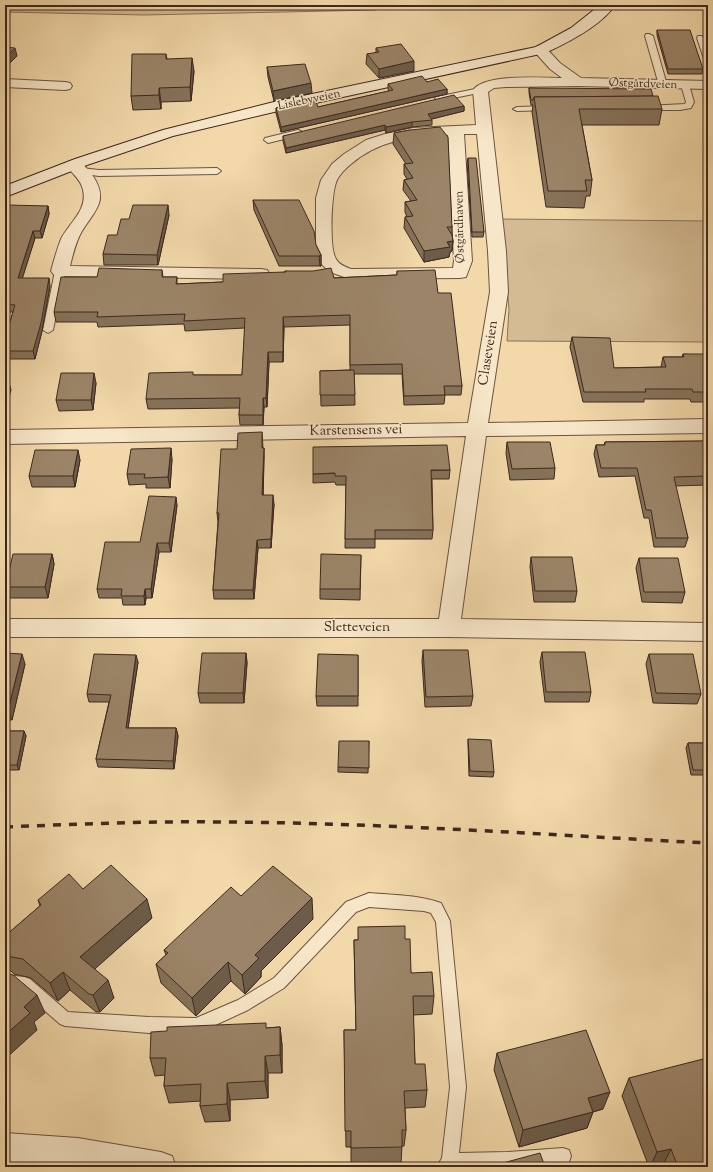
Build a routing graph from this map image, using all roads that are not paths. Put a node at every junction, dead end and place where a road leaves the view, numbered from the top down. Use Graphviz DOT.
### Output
graph roads {
  1 [pos="608,5"];
  2 [pos="649,36"];
  3 [pos="701,38"];
  4 [pos="540,50"];
  5 [pos="708,59"];
  6 [pos="578,82"];
  7 [pos="5,83"];
  8 [pos="663,85"];
  9 [pos="685,85"];
  10 [pos="708,85"];
  11 [pos="65,86"];
  12 [pos="486,87"];
  13 [pos="427,102"];
  14 [pos="517,108"];
  15 [pos="555,108"];
  16 [pos="641,108"];
  17 [pos="483,130"];
  18 [pos="306,131"];
  19 [pos="456,131"];
  20 [pos="268,140"];
  21 [pos="77,168"];
  22 [pos="217,171"];
  23 [pos="5,192"];
  24 [pos="60,271"];
  25 [pos="274,274"];
  26 [pos="48,330"];
  27 [pos="708,426"];
  28 [pos="477,428"];
  29 [pos="5,436"];
  30 [pos="5,628"];
  31 [pos="449,628"];
  32 [pos="708,632"];
  33 [pos="5,982"];
  34 [pos="5,1148"];
  35 [pos="563,1156"];
  36 [pos="448,1164"];
  37 [pos="161,1167"];
  1 -- 4 [label="street, Lislebyveien"];
  2 -- 8 [label="lane"];
  3 -- 5 [label="lane"];
  4 -- 6 [label="street"];
  4 -- 21 [label="street, Lislebyveien"];
  6 -- 8 [label="street, Østgårdveien"];
  6 -- 12 [label="street, Østgårdveien"];
  7 -- 11 [label="street"];
  8 -- 9 [label="street, Østgårdveien"];
  9 -- 10 [label="street, Østgårdveien"];
  9 -- 16 [label="lane"];
  12 -- 13 [label="lane"];
  12 -- 17 [label="street, Claseveien"];
  14 -- 15 [label="lane"];
  17 -- 19 [label="street, Østgårdhaven"];
  17 -- 28 [label="street, Claseveien"];
  18 -- 20 [label="lane"];
  19 -- 19 [label="street, Østgårdhaven"];
  21 -- 22 [label="lane"];
  21 -- 23 [label="street, Lislebyveien"];
  21 -- 24 [label="street"];
  24 -- 25 [label="street"];
  24 -- 26 [label="lane"];
  27 -- 28 [label="street, Karstensens vei"];
  28 -- 29 [label="street, Karstensens vei"];
  28 -- 31 [label="street, Claseveien"];
  30 -- 31 [label="street, Sletteveien"];
  31 -- 32 [label="street, Sletteveien"];
  33 -- 36 [label="lane"];
  34 -- 37 [label="street"];
  35 -- 36 [label="lane"];
}
